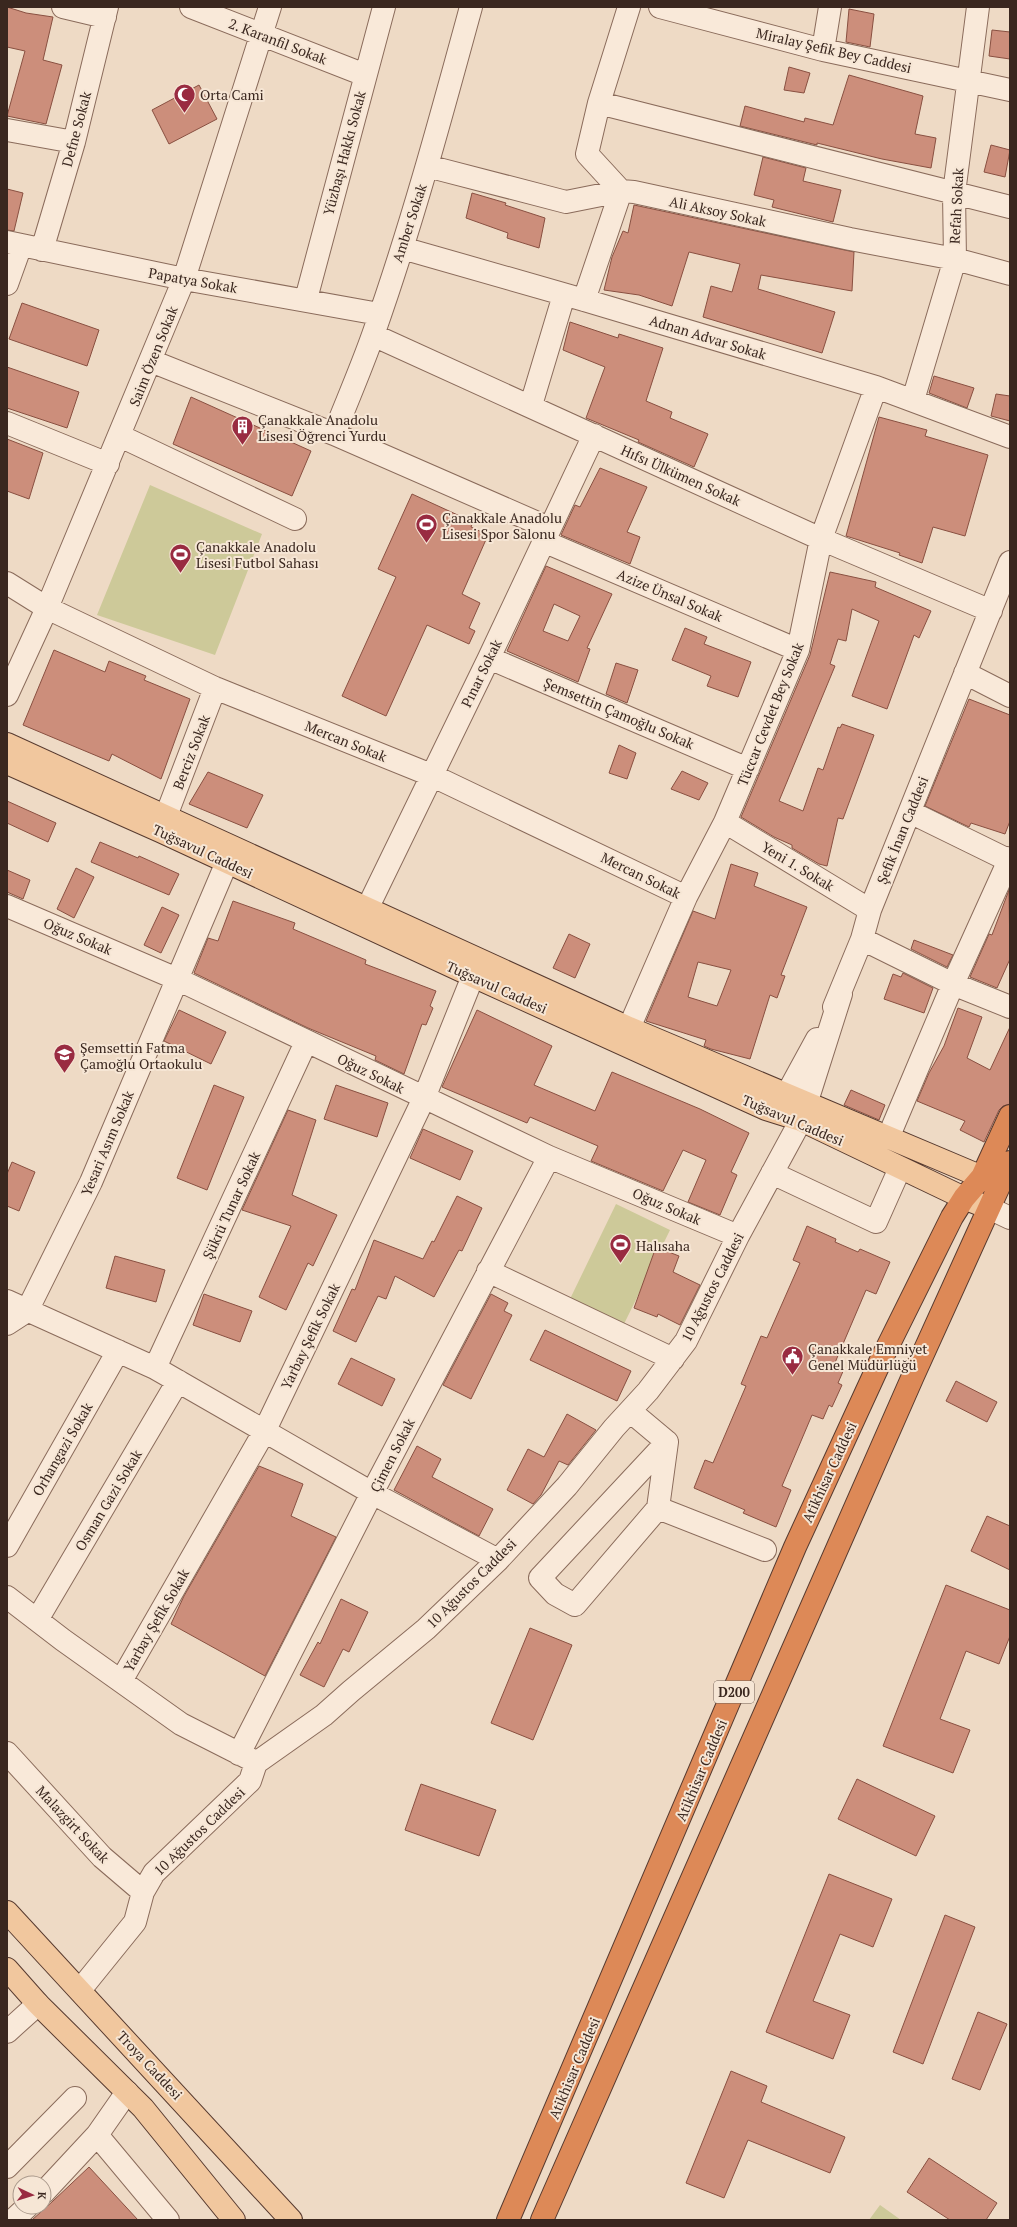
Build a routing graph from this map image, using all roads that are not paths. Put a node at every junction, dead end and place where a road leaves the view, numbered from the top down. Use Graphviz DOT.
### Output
graph roads {
  1 [pos="63,7"];
  2 [pos="191,7"];
  3 [pos="270,7"];
  4 [pos="384,7"];
  5 [pos="471,7"];
  6 [pos="629,7"];
  7 [pos="660,7"];
  8 [pos="830,7"];
  9 [pos="978,7"];
  10 [pos="106,12"];
  11 [pos="263,36"];
  12 [pos="823,50"];
  13 [pos="365,75"];
  14 [pos="970,81"];
  15 [pos="1010,90"];
  16 [pos="599,103"];
  17 [pos="7,130"];
  18 [pos="74,142"];
  19 [pos="427,166"];
  20 [pos="621,191"];
  21 [pos="954,193"];
  22 [pos="1010,207"];
  23 [pos="14,243"];
  24 [pos="402,248"];
  25 [pos="42,250"];
  26 [pos="955,259"];
  27 [pos="1010,274"];
  28 [pos="184,279"];
  29 [pos="7,284"];
  30 [pos="574,298"];
  31 [pos="306,299"];
  32 [pos="379,314"];
  33 [pos="373,335"];
  34 [pos="150,361"];
  35 [pos="876,387"];
  36 [pos="913,400"];
  37 [pos="531,405"];
  38 [pos="7,423"];
  39 [pos="334,434"];
  40 [pos="594,435"];
  41 [pos="120,436"];
  42 [pos="1010,437"];
  43 [pos="108,464"];
  44 [pos="295,519"];
  45 [pos="546,534"];
  46 [pos="821,539"];
  47 [pos="1010,562"];
  48 [pos="7,583"];
  49 [pos="47,608"];
  50 [pos="991,611"];
  51 [pos="798,650"];
  52 [pos="489,658"];
  53 [pos="965,674"];
  54 [pos="215,688"];
  55 [pos="7,695"];
  56 [pos="1010,696"];
  57 [pos="7,744"];
  58 [pos="7,763"];
  59 [pos="748,769"];
  60 [pos="431,775"];
  61 [pos="910,812"];
  62 [pos="166,816"];
  63 [pos="725,822"];
  64 [pos="1010,860"];
  65 [pos="227,862"];
  66 [pos="686,897"];
  67 [pos="7,906"];
  68 [pos="366,910"];
  69 [pos="870,910"];
  70 [pos="862,939"];
  71 [pos="473,976"];
  72 [pos="177,979"];
  73 [pos="953,984"];
  74 [pos="841,994"];
  75 [pos="1010,1007"];
  76 [pos="629,1028"];
  77 [pos="306,1042"];
  78 [pos="786,1094"];
  79 [pos="424,1098"];
  80 [pos="804,1111"];
  81 [pos="1010,1116"];
  82 [pos="888,1138"];
  83 [pos="549,1157"];
  84 [pos="1010,1162"];
  85 [pos="900,1168"];
  86 [pos="772,1173"];
  87 [pos="997,1185"];
  88 [pos="964,1198"];
  89 [pos="989,1208"];
  90 [pos="1010,1218"];
  91 [pos="738,1236"];
  92 [pos="488,1271"];
  93 [pos="7,1301"];
  94 [pos="28,1311"];
  95 [pos="7,1324"];
  96 [pos="118,1351"];
  97 [pos="673,1359"];
  98 [pos="156,1368"];
  99 [pos="178,1381"];
  100 [pos="630,1411"];
  101 [pos="264,1432"];
  102 [pos="667,1442"];
  103 [pos="372,1493"];
  104 [pos="658,1508"];
  105 [pos="7,1546"];
  106 [pos="765,1550"];
  107 [pos="498,1560"];
  108 [pos="7,1597"];
  109 [pos="37,1620"];
  110 [pos="120,1681"];
  111 [pos="7,1753"];
  112 [pos="247,1758"];
  113 [pos="143,1892"];
  114 [pos="7,1912"];
  115 [pos="7,1969"];
  116 [pos="80,1990"];
  117 [pos="38,2004"];
  118 [pos="7,2032"];
  119 [pos="127,2092"];
  120 [pos="75,2098"];
  121 [pos="97,2135"];
  122 [pos="10,2159"];
  123 [pos="52,2183"];
  124 [pos="168,2220"];
  125 [pos="234,2220"];
  126 [pos="291,2220"];
  127 [pos="508,2220"];
  128 [pos="542,2220"];
  1 -- 10 [label="street"];
  2 -- 11 [label="street, 2. Karanfil Sokak"];
  3 -- 11 [label="street, Saim Özen Sokak"];
  4 -- 13 [label="street, Yüzbaşı Hakkı Sokak"];
  5 -- 19 [label="street, Amber Sokak"];
  6 -- 16 [label="street"];
  7 -- 12 [label="street, Miralay Şefik Bey Caddesi"];
  8 -- 12 [label="street"];
  9 -- 14 [label="street, Refah Sokak"];
  10 -- 18 [label="street, Defne Sokak"];
  11 -- 13 [label="street, 2. Karanfil Sokak"];
  11 -- 28 [label="street, Saim Özen Sokak"];
  12 -- 14 [label="street, Miralay Şefik Bey Caddesi"];
  13 -- 31 [label="street, Yüzbaşı Hakkı Sokak"];
  14 -- 15 [label="street, Miralay Şefik Bey Caddesi"];
  14 -- 21 [label="street, Refah Sokak"];
  16 -- 20 [label="street"];
  16 -- 21 [label="street"];
  17 -- 18 [label="street"];
  18 -- 25 [label="street, Defne Sokak"];
  19 -- 20 [label="street, Ali Aksoy Sokak"];
  19 -- 24 [label="street, Amber Sokak"];
  20 -- 26 [label="street, Ali Aksoy Sokak"];
  20 -- 30 [label="street"];
  21 -- 22 [label="street"];
  21 -- 26 [label="street, Refah Sokak"];
  23 -- 25 [label="street, Papatya Sokak"];
  23 -- 29 [label="street"];
  24 -- 30 [label="street, Adnan Advar Sokak"];
  24 -- 32 [label="street, Amber Sokak"];
  25 -- 28 [label="street, Papatya Sokak"];
  26 -- 27 [label="street, Ali Aksoy Sokak"];
  26 -- 36 [label="street, Refah Sokak"];
  28 -- 31 [label="street, Papatya Sokak"];
  28 -- 34 [label="street, Saim Özen Sokak"];
  30 -- 35 [label="street, Adnan Advar Sokak"];
  30 -- 37 [label="street"];
  31 -- 32 [label="street, Papatya Sokak"];
  32 -- 33 [label="street, Amber Sokak"];
  33 -- 37 [label="street, Hıfsı Ülkümen Sokak"];
  33 -- 39 [label="street, Amber Sokak"];
  34 -- 39 [label="street, Azize Ünsal Sokak"];
  34 -- 41 [label="street, Saim Özen Sokak"];
  35 -- 36 [label="street, Adnan Advar Sokak"];
  35 -- 46 [label="street, Tüccar Cevdet Bey Sokak"];
  36 -- 42 [label="street, Adnan Advar Sokak"];
  37 -- 40 [label="street, Hıfsı Ülkümen Sokak"];
  38 -- 43 [label="street"];
  39 -- 45 [label="street, Azize Ünsal Sokak"];
  40 -- 45 [label="street, Pınar Sokak"];
  40 -- 46 [label="street, Hıfsı Ülkümen Sokak"];
  41 -- 43 [label="street, Saim Özen Sokak"];
  41 -- 44 [label="street"];
  43 -- 49 [label="street, Saim Özen Sokak"];
  45 -- 51 [label="street, Azize Ünsal Sokak"];
  45 -- 52 [label="street, Pınar Sokak"];
  46 -- 50 [label="street, Hıfsı Ülkümen Sokak"];
  46 -- 51 [label="street, Tüccar Cevdet Bey Sokak"];
  47 -- 50 [label="street, Şefik İnan Caddesi"];
  48 -- 49 [label="street, Mercan Sokak"];
  49 -- 54 [label="street, Mercan Sokak"];
  49 -- 55 [label="street, Saim Özen Sokak"];
  50 -- 53 [label="street, Şefik İnan Caddesi"];
  51 -- 59 [label="street, Tüccar Cevdet Bey Sokak"];
  52 -- 59 [label="street, Şemsettin Çamoğlu Sokak"];
  52 -- 60 [label="street, Pınar Sokak"];
  53 -- 56 [label="street"];
  53 -- 61 [label="street, Şefik İnan Caddesi"];
  54 -- 60 [label="street, Mercan Sokak"];
  54 -- 62 [label="street, Berciz Sokak"];
  57 -- 62 [label="main road"];
  58 -- 65 [label="main road, Tuğsavul Caddesi"];
  59 -- 63 [label="street, Tüccar Cevdet Bey Sokak"];
  60 -- 66 [label="street, Mercan Sokak"];
  60 -- 68 [label="street, Pınar Sokak"];
  61 -- 64 [label="street"];
  61 -- 69 [label="street, Şefik İnan Caddesi"];
  62 -- 68 [label="main road"];
  63 -- 66 [label="street, Tüccar Cevdet Bey Sokak"];
  63 -- 69 [label="street, Yeni 1. Sokak"];
  64 -- 73 [label="street"];
  65 -- 71 [label="main road, Tuğsavul Caddesi"];
  65 -- 72 [label="street, Yesari Asım Sokak"];
  66 -- 76 [label="street, Tüccar Cevdet Bey Sokak"];
  67 -- 72 [label="street, Oğuz Sokak"];
  68 -- 76 [label="main road"];
  69 -- 70 [label="street, Şefik İnan Caddesi"];
  70 -- 73 [label="street"];
  70 -- 74 [label="street, Şefik İnan Caddesi"];
  71 -- 79 [label="street, Yarbay Şefik Sokak"];
  71 -- 80 [label="main road, Tuğsavul Caddesi"];
  72 -- 77 [label="street, Oğuz Sokak"];
  72 -- 94 [label="street, Yesari Asım Sokak"];
  73 -- 75 [label="street"];
  73 -- 82 [label="street"];
  74 -- 78 [label="street, Şefik İnan Caddesi"];
  74 -- 80 [label="street, 10 Ağustos Caddesi"];
  76 -- 78 [label="main road"];
  77 -- 79 [label="street, Oğuz Sokak"];
  77 -- 98 [label="street, Şükrü Tunar Sokak"];
  78 -- 80 [label="main road"];
  79 -- 83 [label="street, Oğuz Sokak"];
  79 -- 101 [label="street, Yarbay Şefik Sokak"];
  80 -- 82 [label="main road"];
  80 -- 85 [label="main road, Tuğsavul Caddesi"];
  80 -- 86 [label="street, 10 Ağustos Caddesi"];
  81 -- 87 [label="highway, D200"];
  82 -- 87 [label="main road"];
  83 -- 91 [label="street, Oğuz Sokak"];
  83 -- 92 [label="street, Çimen Sokak"];
  84 -- 87 [label="highway, D200"];
  85 -- 86 [label="street"];
  85 -- 88 [label="main road, Tuğsavul Caddesi"];
  86 -- 91 [label="street, 10 Ağustos Caddesi"];
  87 -- 88 [label="highway, Atikhisar Caddesi / D200"];
  87 -- 89 [label="highway, D200"];
  88 -- 89 [label="main road, Tuğsavul Caddesi"];
  88 -- 127 [label="highway, Atikhisar Caddesi / D200"];
  89 -- 90 [label="street"];
  89 -- 128 [label="highway, D200"];
  91 -- 97 [label="street, 10 Ağustos Caddesi"];
  92 -- 97 [label="street"];
  92 -- 103 [label="street, Çimen Sokak"];
  93 -- 94 [label="street"];
  94 -- 95 [label="street"];
  94 -- 96 [label="street"];
  96 -- 98 [label="street"];
  96 -- 105 [label="street, Orhangazi Sokak"];
  97 -- 100 [label="street, 10 Ağustos Caddesi"];
  98 -- 99 [label="street"];
  99 -- 101 [label="street"];
  99 -- 109 [label="street, Osman Gazi Sokak"];
  100 -- 102 [label="street"];
  100 -- 107 [label="street, 10 Ağustos Caddesi"];
  101 -- 103 [label="street"];
  101 -- 110 [label="street, Yarbay Şefik Sokak"];
  102 -- 104 [label="street"];
  102 -- 104 [label="street"];
  103 -- 107 [label="street"];
  103 -- 112 [label="street, Çimen Sokak"];
  104 -- 106 [label="street"];
  107 -- 112 [label="street, 10 Ağustos Caddesi"];
  108 -- 109 [label="street"];
  109 -- 110 [label="street"];
  110 -- 112 [label="street"];
  111 -- 113 [label="street, Malazgirt Sokak"];
  112 -- 113 [label="street, 10 Ağustos Caddesi"];
  113 -- 116 [label="street, 10 Ağustos Caddesi"];
  114 -- 116 [label="main road, Troya Caddesi"];
  115 -- 117 [label="main road"];
  116 -- 126 [label="main road, Troya Caddesi"];
  117 -- 118 [label="street"];
  117 -- 119 [label="main road"];
  119 -- 121 [label="street"];
  119 -- 125 [label="main road"];
  120 -- 122 [label="street"];
  121 -- 123 [label="street"];
  121 -- 124 [label="street"];
}
